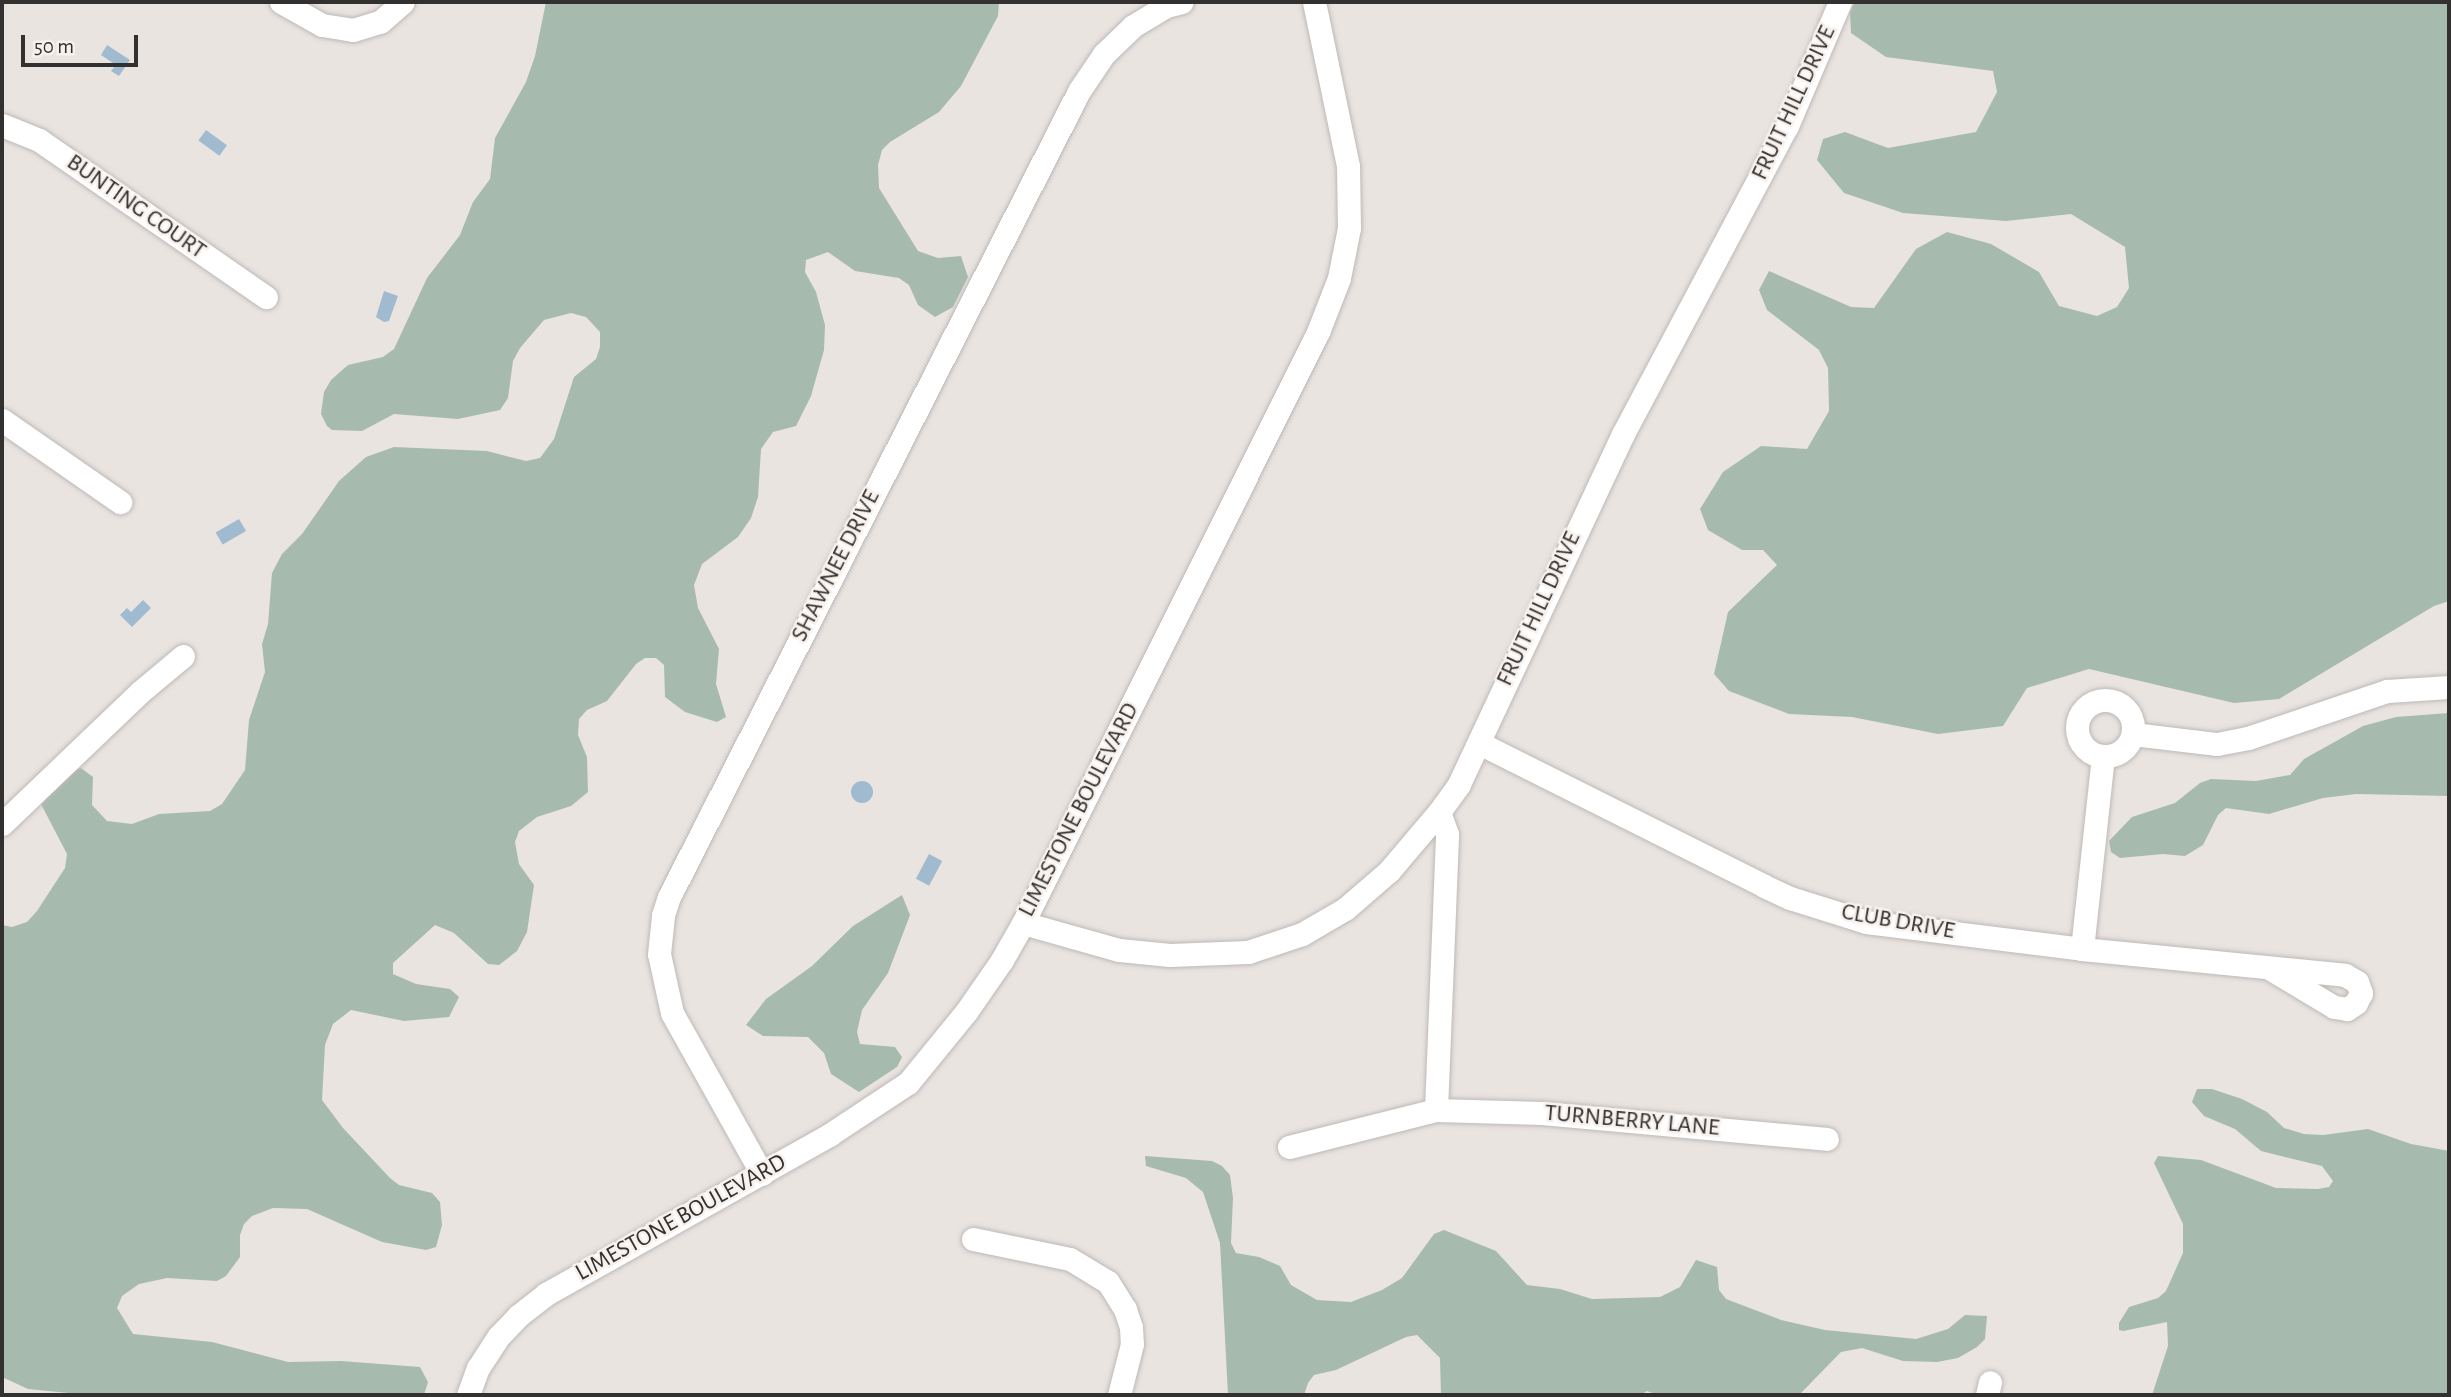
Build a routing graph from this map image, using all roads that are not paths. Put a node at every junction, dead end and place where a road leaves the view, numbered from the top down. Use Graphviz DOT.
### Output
graph roads {
  1 [pos="281,2"];
  2 [pos="403,2"];
  3 [pos="1182,2"];
  4 [pos="1314,2"];
  5 [pos="1840,2"];
  6 [pos="2,125"];
  7 [pos="266,297"];
  8 [pos="2,420"];
  9 [pos="120,502"];
  10 [pos="183,656"];
  11 [pos="2449,687"];
  12 [pos="2133,734"];
  13 [pos="1479,743"];
  14 [pos="2103,756"];
  15 [pos="1439,811"];
  16 [pos="2,824"];
  17 [pos="1024,923"];
  18 [pos="2082,949"];
  19 [pos="2269,968"];
  20 [pos="1436,1110"];
  21 [pos="1827,1139"];
  22 [pos="1289,1147"];
  23 [pos="762,1174"];
  24 [pos="973,1239"];
  25 [pos="467,1395"];
  26 [pos="1119,1395"];
  1 -- 2 [label="street"];
  3 -- 23 [label="street, SHAWNEE DRIVE"];
  4 -- 17 [label="street, LIMESTONE BOULEVARD"];
  5 -- 13 [label="street, FRUIT HILL DRIVE"];
  6 -- 7 [label="street, BUNTING COURT"];
  8 -- 9 [label="street"];
  10 -- 16 [label="street"];
  11 -- 12 [label="street"];
  12 -- 14 [label="street"];
  12 -- 14 [label="street"];
  13 -- 15 [label="street, FRUIT HILL DRIVE"];
  13 -- 18 [label="street, CLUB DRIVE"];
  14 -- 18 [label="street"];
  15 -- 17 [label="street"];
  15 -- 20 [label="street"];
  17 -- 23 [label="street, LIMESTONE BOULEVARD"];
  18 -- 19 [label="street, CLUB DRIVE"];
  20 -- 21 [label="street, TURNBERRY LANE"];
  20 -- 22 [label="street"];
  23 -- 25 [label="street, LIMESTONE BOULEVARD"];
  24 -- 26 [label="street"];
}
